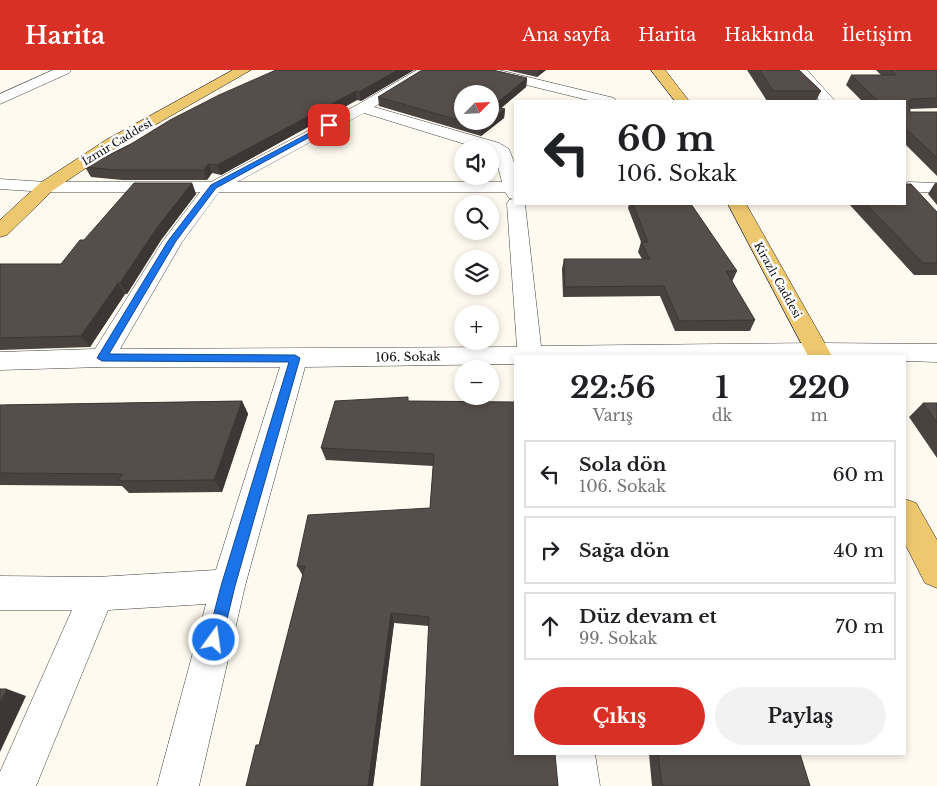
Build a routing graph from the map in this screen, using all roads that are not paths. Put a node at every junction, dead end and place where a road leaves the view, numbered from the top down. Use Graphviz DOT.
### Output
graph roads {
  1 [pos="64,70"];
  2 [pos="244,70"];
  3 [pos="427,70"];
  4 [pos="482,70"];
  5 [pos="658,70"];
  6 [pos="799,70"];
  7 [pos="0,100"];
  8 [pos="605,100"];
  9 [pos="681,100"];
  10 [pos="827,100"];
  11 [pos="362,108"];
  12 [pos="0,184"];
  13 [pos="514,184"];
  14 [pos="907,185"];
  15 [pos="46,187"];
  16 [pos="214,187"];
  17 [pos="514,187"];
  18 [pos="937,188"];
  19 [pos="516,205"];
  20 [pos="738,205"];
  21 [pos="926,206"];
  22 [pos="0,231"];
  23 [pos="937,353"];
  24 [pos="819,354"];
  25 [pos="530,355"];
  26 [pos="674,355"];
  27 [pos="514,356"];
  28 [pos="102,358"];
  29 [pos="295,358"];
  30 [pos="0,362"];
  31 [pos="906,515"];
  32 [pos="937,572"];
  33 [pos="228,586"];
  34 [pos="0,593"];
  35 [pos="97,594"];
  36 [pos="575,755"];
  37 [pos="16,786"];
  38 [pos="178,786"];
  39 [pos="579,786"];
  1 -- 7 [label="street"];
  2 -- 15 [label="main road, İzmir Caddesi"];
  3 -- 11 [label="street"];
  4 -- 8 [label="street"];
  5 -- 9 [label="main road"];
  6 -- 10 [label="street"];
  11 -- 13 [label="street"];
  11 -- 16 [label="street"];
  12 -- 15 [label="street"];
  14 -- 18 [label="street"];
  14 -- 21 [label="street"];
  15 -- 16 [label="street"];
  15 -- 22 [label="main road, İzmir Caddesi"];
  16 -- 17 [label="street"];
  16 -- 28 [label="street"];
  19 -- 25 [label="street"];
  20 -- 24 [label="main road, Kirazlı Caddesi"];
  23 -- 24 [label="street, 106. Sokak"];
  24 -- 26 [label="street, 106. Sokak"];
  27 -- 29 [label="street, 106. Sokak"];
  28 -- 29 [label="street, 106. Sokak"];
  28 -- 30 [label="street, 106. Sokak"];
  29 -- 33 [label="street"];
  31 -- 32 [label="main road"];
  33 -- 35 [label="street"];
  33 -- 38 [label="street"];
  34 -- 35 [label="street"];
  35 -- 37 [label="street"];
  36 -- 39 [label="street"];
}
